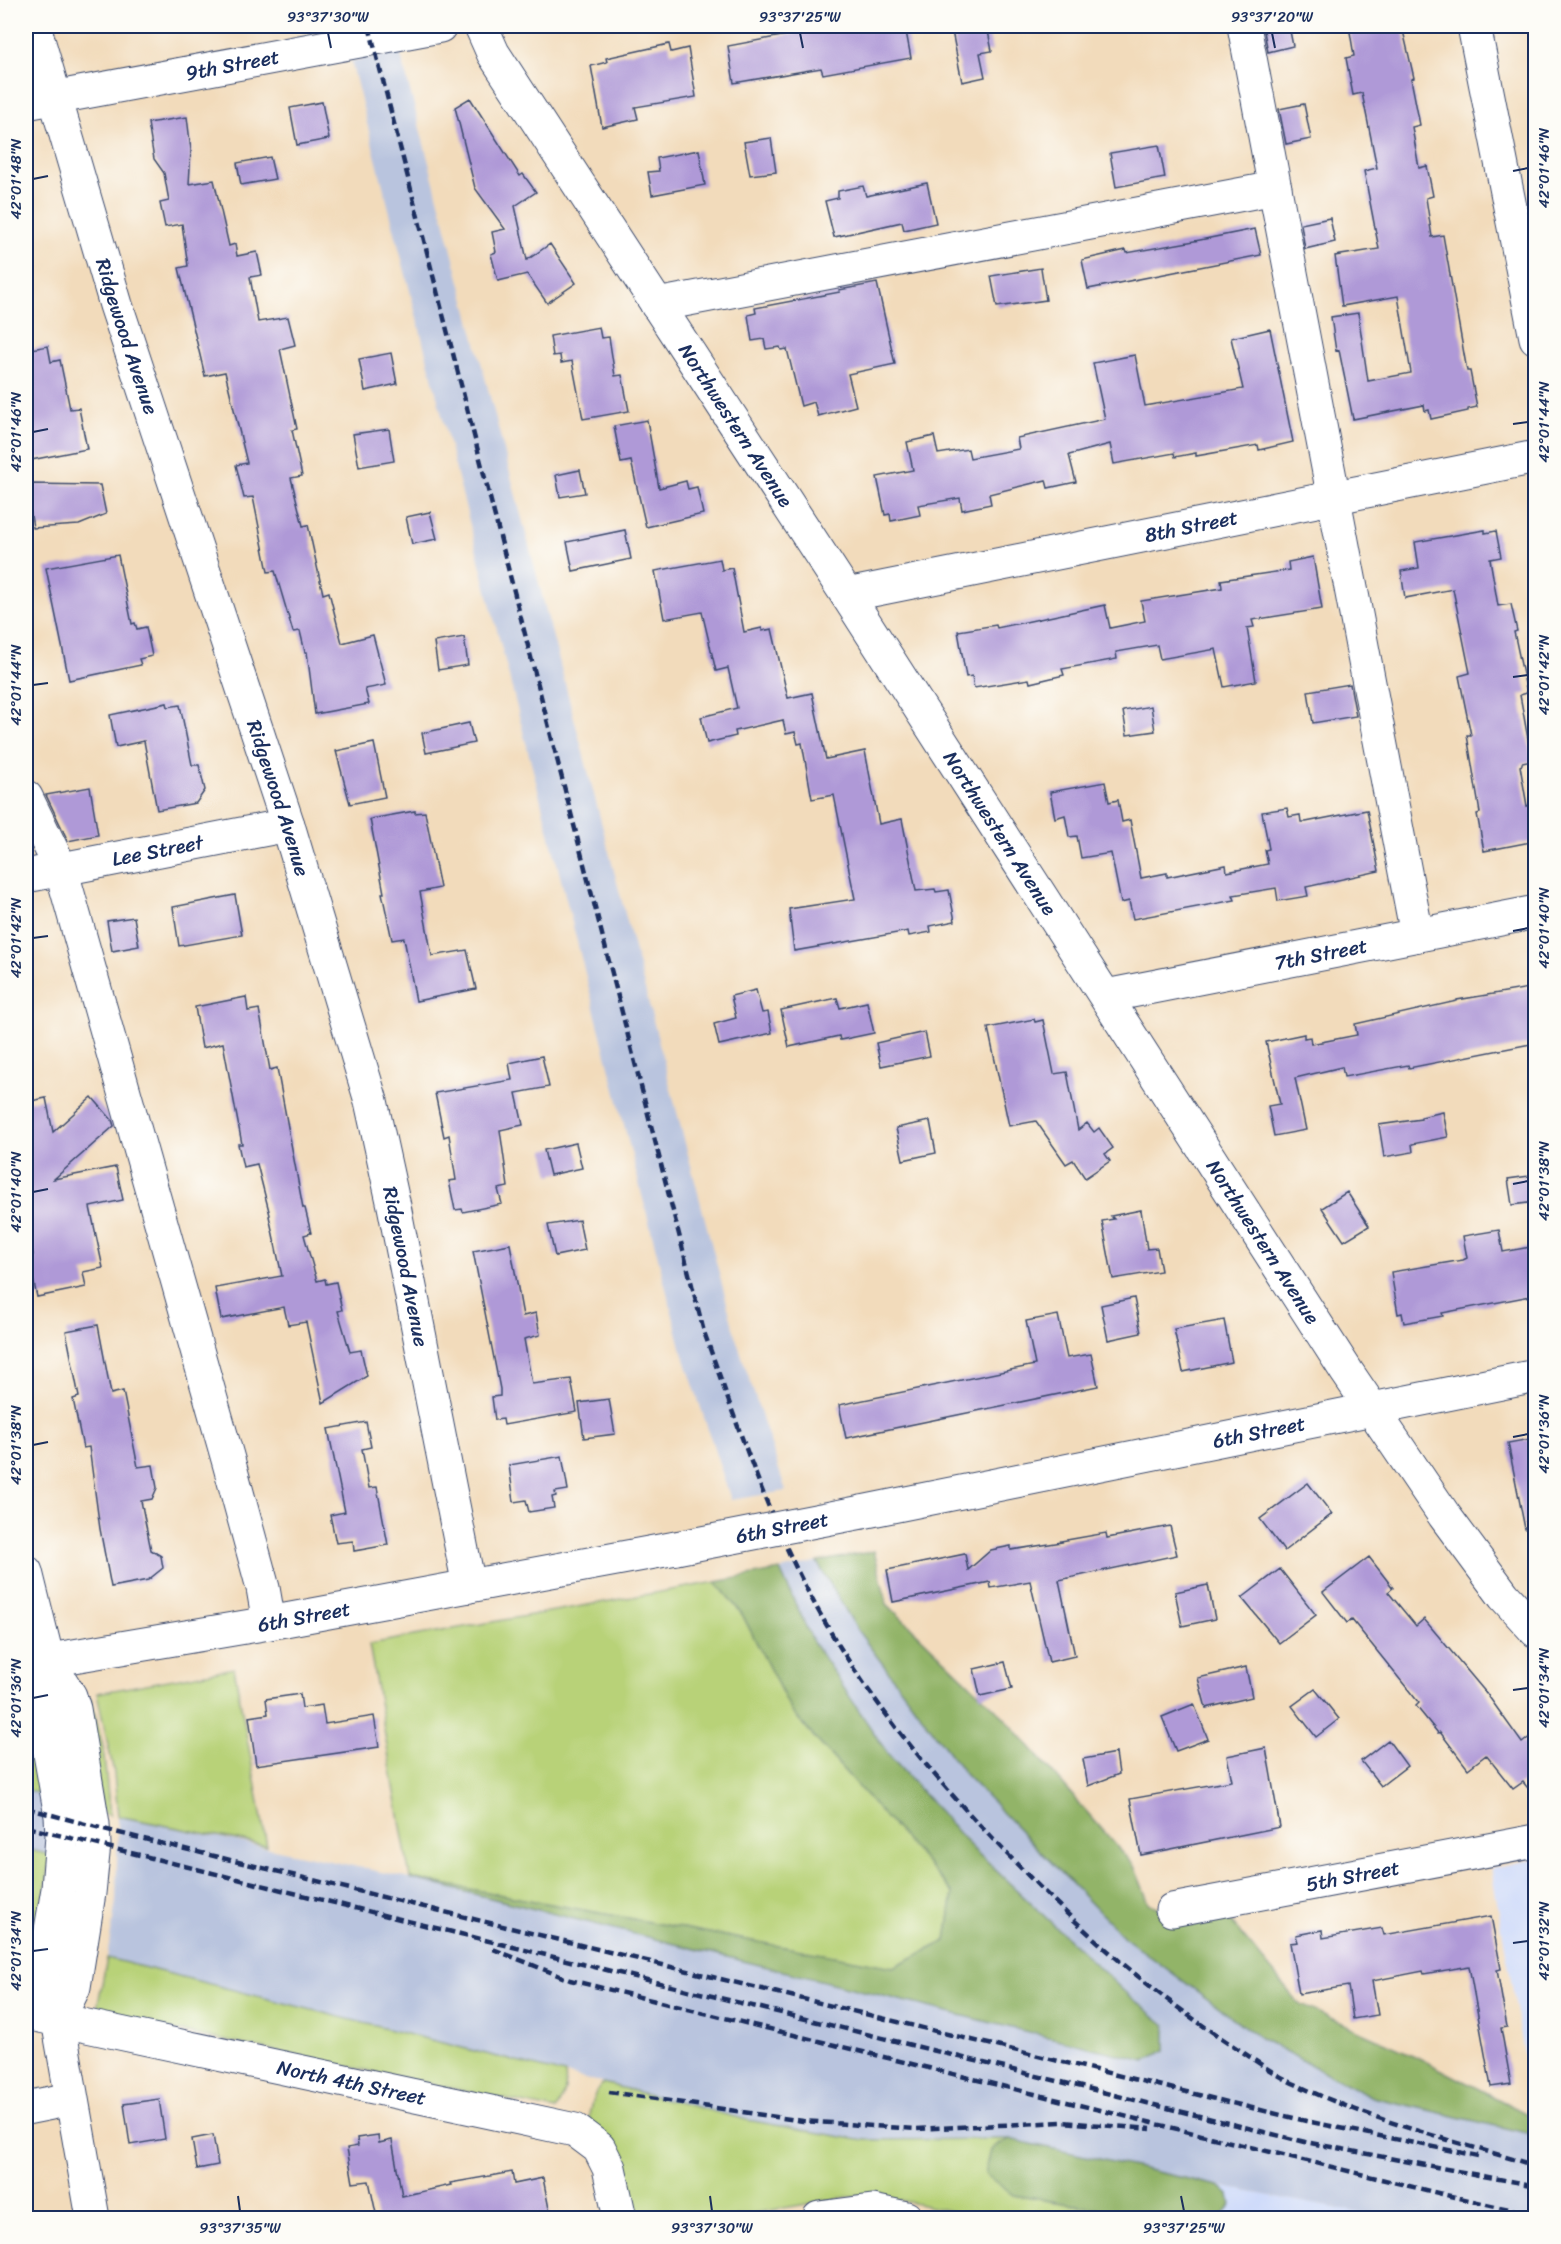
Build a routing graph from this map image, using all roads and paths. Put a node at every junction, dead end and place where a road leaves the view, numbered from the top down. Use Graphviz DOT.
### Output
graph roads {
  1 [pos="34,26"];
  2 [pos="440,26"];
  3 [pos="481,26"];
  4 [pos="1244,26"];
  5 [pos="1474,26"];
  6 [pos="40,100"];
  7 [pos="1275,188"];
  8 [pos="657,305"];
  9 [pos="1536,338"];
  10 [pos="1536,457"];
  11 [pos="1334,497"];
  12 [pos="847,595"];
  13 [pos="26,797"];
  14 [pos="288,825"];
  15 [pos="61,869"];
  16 [pos="26,876"];
  17 [pos="1536,912"];
  18 [pos="1417,935"];
  19 [pos="1106,996"];
  20 [pos="1536,1376"];
  21 [pos="1372,1408"];
  22 [pos="26,1572"];
  23 [pos="469,1586"];
  24 [pos="269,1623"];
  25 [pos="1536,1631"];
  26 [pos="37,1663"];
  27 [pos="1536,1841"];
  28 [pos="1172,1910"];
  29 [pos="26,2013"];
  30 [pos="58,2020"];
  31 [pos="71,2099"];
  32 [pos="26,2108"];
  33 [pos="93,2218"];
  34 [pos="620,2218"];
  35 [pos="819,2218"];
  36 [pos="906,2218"];
  1 -- 6 [label="street, Ridgewood Avenue"];
  2 -- 6 [label="street, 9th Street"];
  3 -- 8 [label="street, Northwestern Avenue"];
  4 -- 7 [label="street"];
  5 -- 9 [label="street"];
  6 -- 14 [label="street, Ridgewood Avenue"];
  7 -- 8 [label="street"];
  7 -- 11 [label="street"];
  8 -- 12 [label="street, Northwestern Avenue"];
  10 -- 11 [label="street, 8th Street"];
  11 -- 12 [label="street, 8th Street"];
  11 -- 18 [label="street"];
  12 -- 19 [label="street, Northwestern Avenue"];
  13 -- 15 [label="street"];
  14 -- 15 [label="street, Lee Street"];
  14 -- 23 [label="street, Ridgewood Avenue"];
  15 -- 16 [label="street, Lee Street"];
  15 -- 24 [label="street"];
  17 -- 18 [label="street, 7th Street"];
  18 -- 19 [label="street, 7th Street"];
  19 -- 21 [label="street, Northwestern Avenue"];
  20 -- 21 [label="street, 6th Street"];
  21 -- 23 [label="street, 6th Street, bridge"];
  21 -- 25 [label="street, Northwestern Avenue"];
  22 -- 26 [label="street"];
  23 -- 24 [label="street, 6th Street"];
  24 -- 26 [label="street, 6th Street"];
  26 -- 30 [label="street"];
  26 -- 30 [label="street"];
  27 -- 28 [label="street, 5th Street"];
  29 -- 30 [label="street, North 4th Street"];
  30 -- 31 [label="street"];
  30 -- 34 [label="street, North 4th Street"];
  31 -- 32 [label="street"];
  31 -- 33 [label="street"];
  35 -- 36 [label="street"];
}
